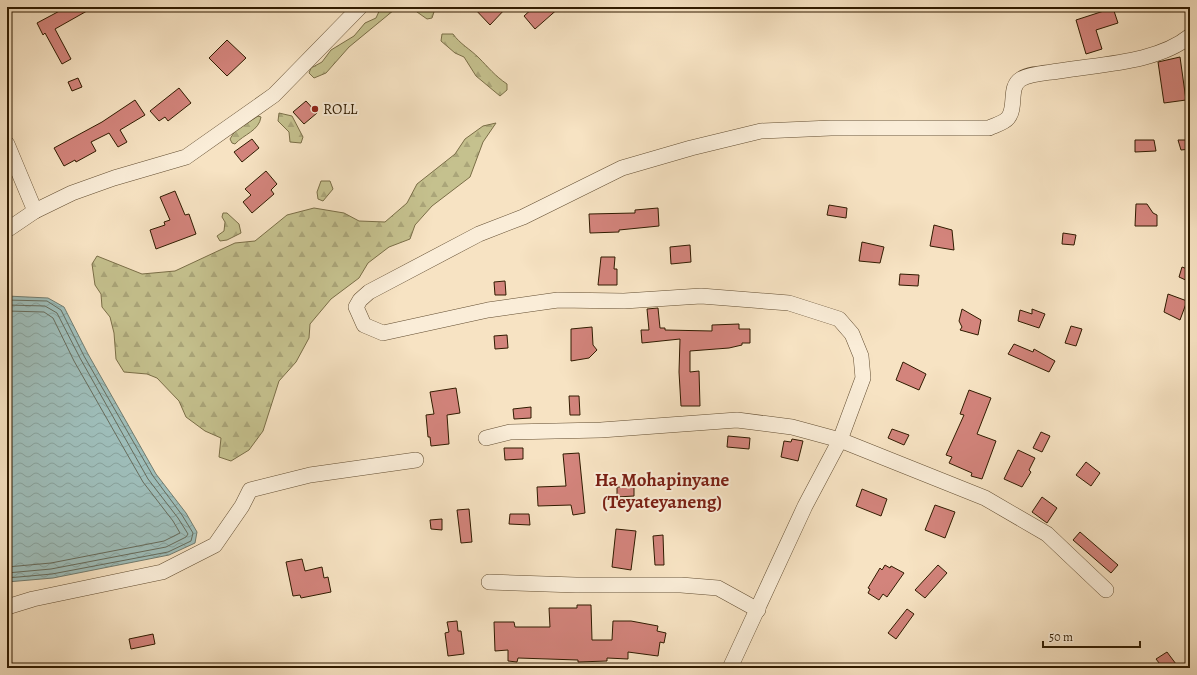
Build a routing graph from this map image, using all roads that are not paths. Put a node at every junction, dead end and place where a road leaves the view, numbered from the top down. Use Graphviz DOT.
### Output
graph roads {
  1 [pos="360,7"];
  2 [pos="1190,36"];
  3 [pos="7,144"];
  4 [pos="35,211"];
  5 [pos="7,230"];
  6 [pos="486,438"];
  7 [pos="840,440"];
  8 [pos="416,460"];
  9 [pos="489,582"];
  10 [pos="1106,590"];
  11 [pos="7,607"];
  12 [pos="758,610"];
  13 [pos="730,668"];
  1 -- 4 [label="street"];
  2 -- 7 [label="street"];
  3 -- 4 [label="street"];
  4 -- 5 [label="street"];
  6 -- 7 [label="street"];
  7 -- 10 [label="street"];
  7 -- 12 [label="street"];
  8 -- 11 [label="street"];
  9 -- 12 [label="street"];
  12 -- 13 [label="street"];
}
